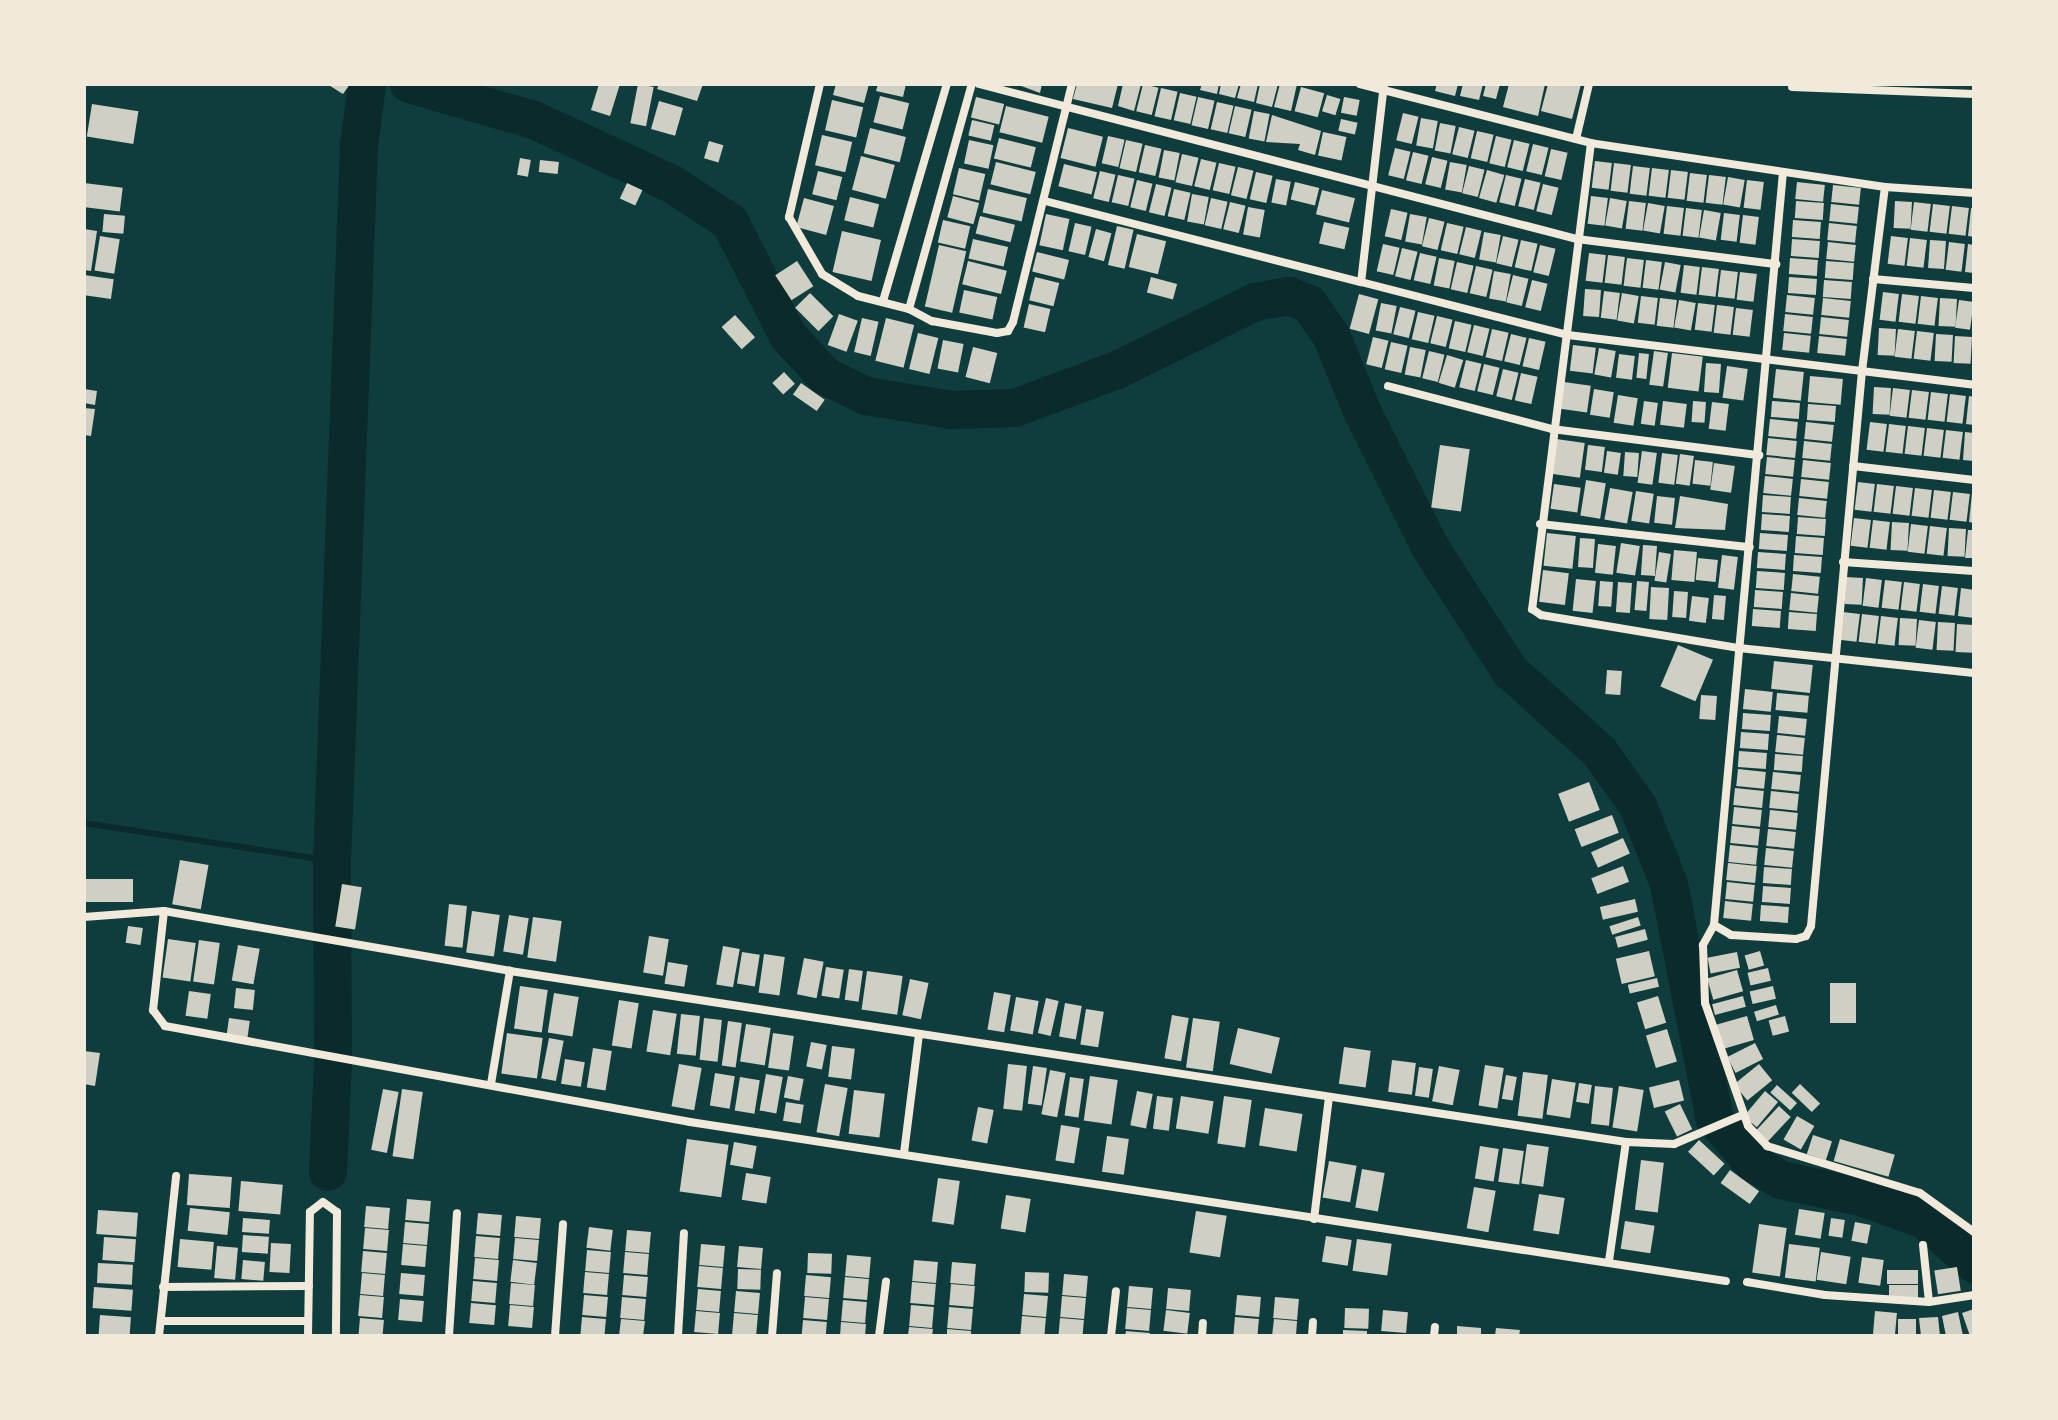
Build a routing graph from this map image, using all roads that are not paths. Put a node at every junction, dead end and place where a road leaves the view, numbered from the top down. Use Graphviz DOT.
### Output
graph roads {
  1 [pos="819,84"];
  2 [pos="947,84"];
  3 [pos="972,84"];
  4 [pos="979,84"];
  5 [pos="1072,84"];
  6 [pos="1360,84"];
  7 [pos="1589,84"];
  8 [pos="1383,87"];
  9 [pos="1792,87"];
  10 [pos="1974,94"];
  11 [pos="1065,110"];
  12 [pos="1576,139"];
  13 [pos="1591,143"];
  14 [pos="1783,172"];
  15 [pos="1372,184"];
  16 [pos="1885,187"];
  17 [pos="1974,193"];
  18 [pos="1045,201"];
  19 [pos="1577,239"];
  20 [pos="1776,264"];
  21 [pos="1873,279"];
  22 [pos="1361,282"];
  23 [pos="1974,288"];
  24 [pos="883,301"];
  25 [pos="909,309"];
  26 [pos="1568,335"];
  27 [pos="1769,359"];
  28 [pos="1862,371"];
  29 [pos="1974,385"];
  30 [pos="1388,386"];
  31 [pos="1552,429"];
  32 [pos="1759,455"];
  33 [pos="1853,466"];
  34 [pos="1974,480"];
  35 [pos="1540,524"];
  36 [pos="1750,547"];
  37 [pos="1843,562"];
  38 [pos="1974,571"];
  39 [pos="1739,648"];
  40 [pos="1834,657"];
  41 [pos="1974,673"];
  42 [pos="164,911"];
  43 [pos="84,917"];
  44 [pos="1714,925"];
  45 [pos="510,971"];
  46 [pos="919,1034"];
  47 [pos="491,1084"];
  48 [pos="1329,1097"];
  49 [pos="1739,1117"];
  50 [pos="1626,1142"];
  51 [pos="904,1153"];
  52 [pos="176,1176"];
  53 [pos="457,1213"];
  54 [pos="1314,1219"];
  55 [pos="563,1224"];
  56 [pos="1974,1232"];
  57 [pos="684,1233"];
  58 [pos="1923,1245"];
  59 [pos="1609,1261"];
  60 [pos="777,1273"];
  61 [pos="886,1281"];
  62 [pos="1726,1281"];
  63 [pos="1747,1282"];
  64 [pos="309,1286"];
  65 [pos="163,1287"];
  66 [pos="1116,1291"];
  67 [pos="1974,1295"];
  68 [pos="1929,1302"];
  69 [pos="161,1321"];
  70 [pos="308,1321"];
  71 [pos="1313,1322"];
  72 [pos="1203,1323"];
  73 [pos="159,1336"];
  74 [pos="308,1336"];
  75 [pos="336,1336"];
  76 [pos="449,1336"];
  77 [pos="555,1336"];
  78 [pos="678,1336"];
  79 [pos="772,1336"];
  80 [pos="879,1336"];
  81 [pos="1111,1336"];
  82 [pos="1202,1336"];
  83 [pos="1312,1336"];
  1 -- 24 [label="street"];
  2 -- 24 [label="street"];
  3 -- 25 [label="street"];
  4 -- 11 [label="street"];
  5 -- 11 [label="street"];
  6 -- 8 [label="street"];
  7 -- 12 [label="street"];
  8 -- 12 [label="street"];
  8 -- 15 [label="street"];
  9 -- 10 [label="street"];
  11 -- 15 [label="street"];
  11 -- 18 [label="street"];
  12 -- 13 [label="street"];
  13 -- 14 [label="street"];
  13 -- 19 [label="street"];
  14 -- 16 [label="street"];
  14 -- 20 [label="street"];
  15 -- 19 [label="street"];
  15 -- 22 [label="street"];
  16 -- 17 [label="street"];
  16 -- 21 [label="street"];
  18 -- 22 [label="street"];
  18 -- 25 [label="street"];
  19 -- 20 [label="street"];
  19 -- 26 [label="street"];
  20 -- 27 [label="street"];
  21 -- 23 [label="street"];
  21 -- 28 [label="street"];
  22 -- 26 [label="street"];
  24 -- 25 [label="street"];
  26 -- 27 [label="street"];
  26 -- 31 [label="street"];
  27 -- 28 [label="street"];
  27 -- 32 [label="street"];
  28 -- 29 [label="street"];
  28 -- 33 [label="street"];
  30 -- 31 [label="street"];
  31 -- 32 [label="street"];
  31 -- 35 [label="street"];
  32 -- 36 [label="street"];
  33 -- 34 [label="street"];
  33 -- 37 [label="street"];
  35 -- 36 [label="street"];
  35 -- 39 [label="street"];
  36 -- 39 [label="street"];
  37 -- 38 [label="street"];
  37 -- 40 [label="street"];
  39 -- 40 [label="street"];
  39 -- 44 [label="street"];
  40 -- 41 [label="street"];
  40 -- 44 [label="street"];
  42 -- 43 [label="street"];
  42 -- 45 [label="street"];
  42 -- 47 [label="street"];
  44 -- 49 [label="street"];
  45 -- 46 [label="street"];
  45 -- 47 [label="street"];
  46 -- 48 [label="street"];
  46 -- 51 [label="street"];
  47 -- 51 [label="street"];
  48 -- 50 [label="street"];
  48 -- 54 [label="street"];
  49 -- 50 [label="street"];
  49 -- 56 [label="street"];
  50 -- 59 [label="street"];
  51 -- 54 [label="street"];
  52 -- 65 [label="street"];
  53 -- 76 [label="street"];
  54 -- 59 [label="street"];
  55 -- 77 [label="street"];
  57 -- 78 [label="street"];
  58 -- 68 [label="street"];
  59 -- 62 [label="street"];
  60 -- 79 [label="street"];
  61 -- 80 [label="street"];
  63 -- 68 [label="street"];
  64 -- 65 [label="street"];
  64 -- 70 [label="street"];
  64 -- 75 [label="street"];
  65 -- 69 [label="street"];
  66 -- 81 [label="street"];
  67 -- 68 [label="street"];
  69 -- 70 [label="street"];
  69 -- 73 [label="street"];
  70 -- 74 [label="street"];
  71 -- 83 [label="street"];
  72 -- 82 [label="street"];
}
